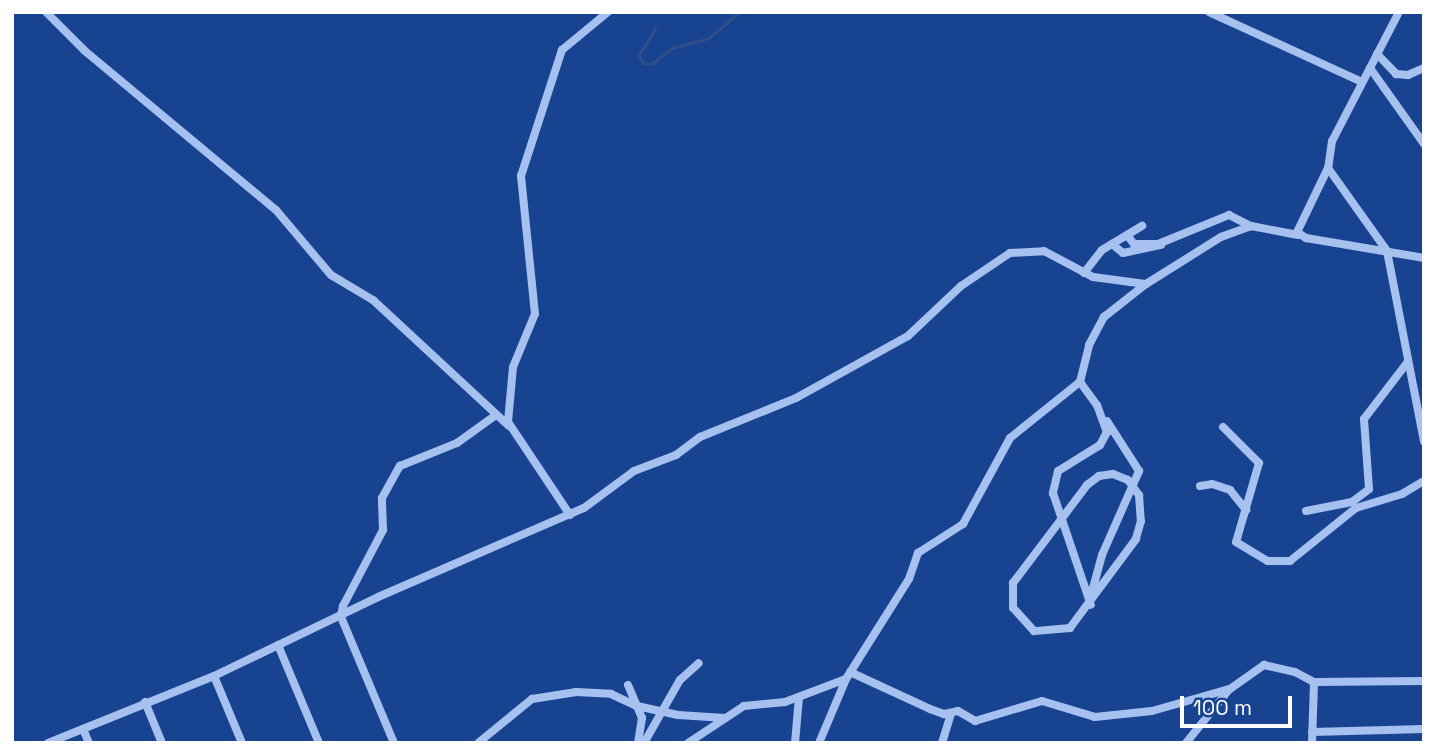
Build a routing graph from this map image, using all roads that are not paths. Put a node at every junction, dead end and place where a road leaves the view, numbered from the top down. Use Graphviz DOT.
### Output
graph roads {
  1 [pos="46,12"];
  2 [pos="608,12"];
  3 [pos="1209,12"];
  4 [pos="1399,12"];
  5 [pos="1377,54"];
  6 [pos="1370,68"];
  7 [pos="1424,68"];
  8 [pos="1362,82"];
  9 [pos="1424,144"];
  10 [pos="1328,167"];
  11 [pos="1142,226"];
  12 [pos="1251,226"];
  13 [pos="1127,235"];
  14 [pos="1298,235"];
  15 [pos="1163,243"];
  16 [pos="1112,244"];
  17 [pos="1387,251"];
  18 [pos="1424,258"];
  19 [pos="1084,273"];
  20 [pos="1146,284"];
  21 [pos="1407,363"];
  22 [pos="1080,382"];
  23 [pos="496,415"];
  24 [pos="1102,415"];
  25 [pos="509,426"];
  26 [pos="1223,427"];
  27 [pos="1424,441"];
  28 [pos="1424,481"];
  29 [pos="1132,484"];
  30 [pos="1199,486"];
  31 [pos="1246,509"];
  32 [pos="1306,511"];
  33 [pos="570,515"];
  34 [pos="1059,520"];
  35 [pos="1091,605"];
  36 [pos="341,617"];
  37 [pos="278,645"];
  38 [pos="699,663"];
  39 [pos="848,675"];
  40 [pos="214,676"];
  41 [pos="1424,681"];
  42 [pos="1314,682"];
  43 [pos="628,685"];
  44 [pos="1230,689"];
  45 [pos="799,697"];
  46 [pos="145,702"];
  47 [pos="637,706"];
  48 [pos="665,713"];
  49 [pos="951,713"];
  50 [pos="725,718"];
  51 [pos="83,729"];
  52 [pos="1424,729"];
  53 [pos="1312,732"];
  54 [pos="48,743"];
  55 [pos="89,743"];
  56 [pos="162,743"];
  57 [pos="242,743"];
  58 [pos="319,743"];
  59 [pos="394,743"];
  60 [pos="478,743"];
  61 [pos="638,743"];
  62 [pos="644,743"];
  63 [pos="688,743"];
  64 [pos="794,743"];
  65 [pos="819,743"];
  66 [pos="942,743"];
  67 [pos="1186,743"];
  68 [pos="1312,743"];
  1 -- 23 [label="street"];
  2 -- 25 [label="street"];
  3 -- 8 [label="street"];
  4 -- 5 [label="street"];
  5 -- 6 [label="street"];
  5 -- 7 [label="street"];
  6 -- 8 [label="street"];
  6 -- 9 [label="street"];
  8 -- 10 [label="street"];
  10 -- 14 [label="street"];
  10 -- 17 [label="street"];
  11 -- 13 [label="street"];
  12 -- 14 [label="street"];
  12 -- 15 [label="street"];
  12 -- 20 [label="street"];
  13 -- 15 [label="street"];
  13 -- 16 [label="street"];
  14 -- 17 [label="street"];
  15 -- 16 [label="street"];
  16 -- 19 [label="street"];
  17 -- 18 [label="street"];
  17 -- 21 [label="street"];
  19 -- 20 [label="street"];
  19 -- 33 [label="street"];
  20 -- 22 [label="street"];
  21 -- 27 [label="street"];
  21 -- 32 [label="street"];
  22 -- 24 [label="street"];
  22 -- 39 [label="street"];
  23 -- 25 [label="street"];
  23 -- 36 [label="street"];
  24 -- 29 [label="street"];
  24 -- 34 [label="street"];
  25 -- 33 [label="street"];
  26 -- 31 [label="street"];
  28 -- 31 [label="street"];
  29 -- 34 [label="street"];
  29 -- 35 [label="street"];
  29 -- 35 [label="street"];
  30 -- 31 [label="street"];
  33 -- 36 [label="street"];
  34 -- 35 [label="street"];
  34 -- 35 [label="street"];
  36 -- 37 [label="street"];
  36 -- 59 [label="street"];
  37 -- 40 [label="street"];
  37 -- 58 [label="street"];
  38 -- 48 [label="street"];
  39 -- 45 [label="street"];
  39 -- 49 [label="street"];
  39 -- 65 [label="street"];
  40 -- 46 [label="street"];
  40 -- 57 [label="street"];
  41 -- 42 [label="street"];
  42 -- 44 [label="street"];
  42 -- 53 [label="street"];
  43 -- 47 [label="street"];
  44 -- 49 [label="street"];
  44 -- 67 [label="street"];
  45 -- 50 [label="street"];
  45 -- 64 [label="street"];
  46 -- 51 [label="street"];
  46 -- 56 [label="street"];
  47 -- 48 [label="street"];
  47 -- 60 [label="street"];
  47 -- 61 [label="street"];
  48 -- 50 [label="street"];
  48 -- 62 [label="street"];
  49 -- 66 [label="street"];
  50 -- 63 [label="street"];
  51 -- 54 [label="street"];
  51 -- 55 [label="street"];
  52 -- 53 [label="street"];
  53 -- 68 [label="street"];
}
